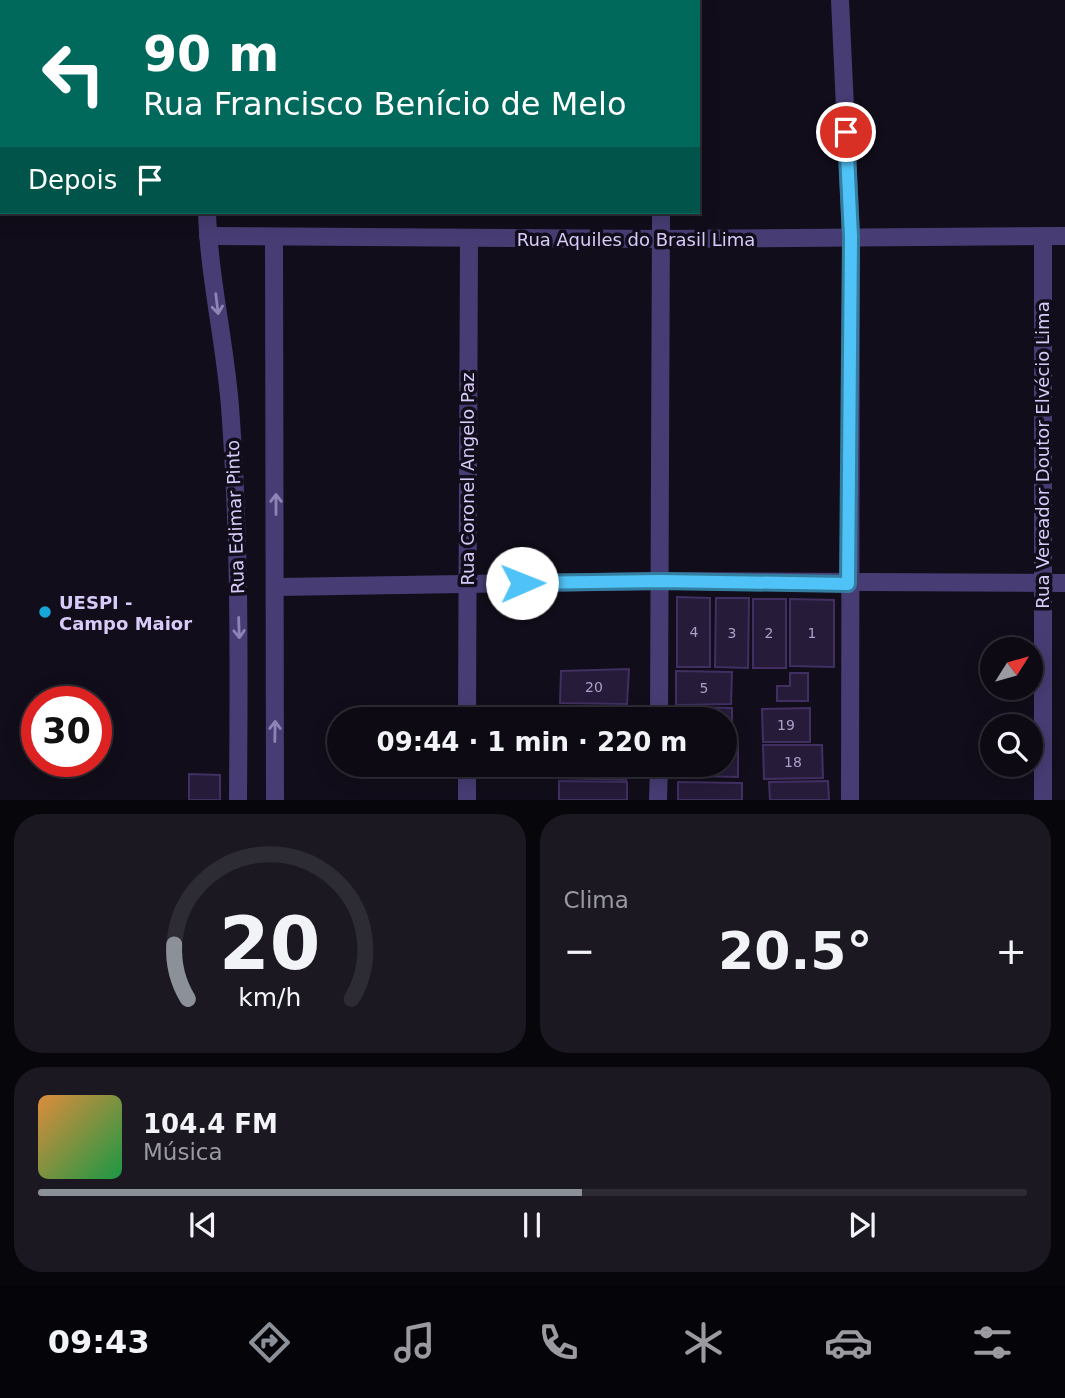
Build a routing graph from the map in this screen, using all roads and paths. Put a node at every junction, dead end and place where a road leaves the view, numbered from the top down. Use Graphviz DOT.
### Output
graph roads {
  1 [pos="840,0"];
  2 [pos="207,214"];
  3 [pos="661,214"];
  4 [pos="208,236"];
  5 [pos="1043,236"];
  6 [pos="1065,236"];
  7 [pos="274,237"];
  8 [pos="851,237"];
  9 [pos="469,239"];
  10 [pos="661,239"];
  11 [pos="661,581"];
  12 [pos="1041,583"];
  13 [pos="1065,583"];
  14 [pos="467,584"];
  15 [pos="848,584"];
  16 [pos="277,587"];
  17 [pos="467,707"];
  18 [pos="659,707"];
  19 [pos="467,777"];
  20 [pos="659,777"];
  21 [pos="238,800"];
  22 [pos="275,800"];
  23 [pos="467,800"];
  24 [pos="658,800"];
  25 [pos="850,800"];
  26 [pos="1043,800"];
  1 -- 8 [label="street"];
  2 -- 4 [label="street, Rua Edimar Pinto"];
  3 -- 10 [label="street"];
  4 -- 7 [label="street, Rua Aquiles do Brasil Lima"];
  4 -- 21 [label="street, Rua Edimar Pinto, one-way"];
  5 -- 6 [label="street, Rua Aquiles do Brasil Lima"];
  5 -- 8 [label="street, Rua Aquiles do Brasil Lima"];
  5 -- 12 [label="street, Rua Vereador Doutor Elvécio Lima"];
  7 -- 9 [label="street, Rua Aquiles do Brasil Lima"];
  16 -- 7 [label="street, one-way"];
  8 -- 10 [label="street, Rua Aquiles do Brasil Lima"];
  8 -- 15 [label="street"];
  9 -- 10 [label="street, Rua Aquiles do Brasil Lima"];
  9 -- 14 [label="street, Rua Coronel Angelo Paz"];
  10 -- 11 [label="street"];
  11 -- 14 [label="street"];
  11 -- 15 [label="street"];
  11 -- 18 [label="street"];
  12 -- 13 [label="street"];
  12 -- 15 [label="street"];
  12 -- 26 [label="street, Rua Vereador Doutor Elvécio Lima"];
  14 -- 16 [label="street"];
  14 -- 17 [label="street, Rua Coronel Angelo Paz"];
  15 -- 25 [label="street"];
  22 -- 16 [label="street, one-way"];
  19 -- 23 [label="street"];
  20 -- 24 [label="street"];
}
